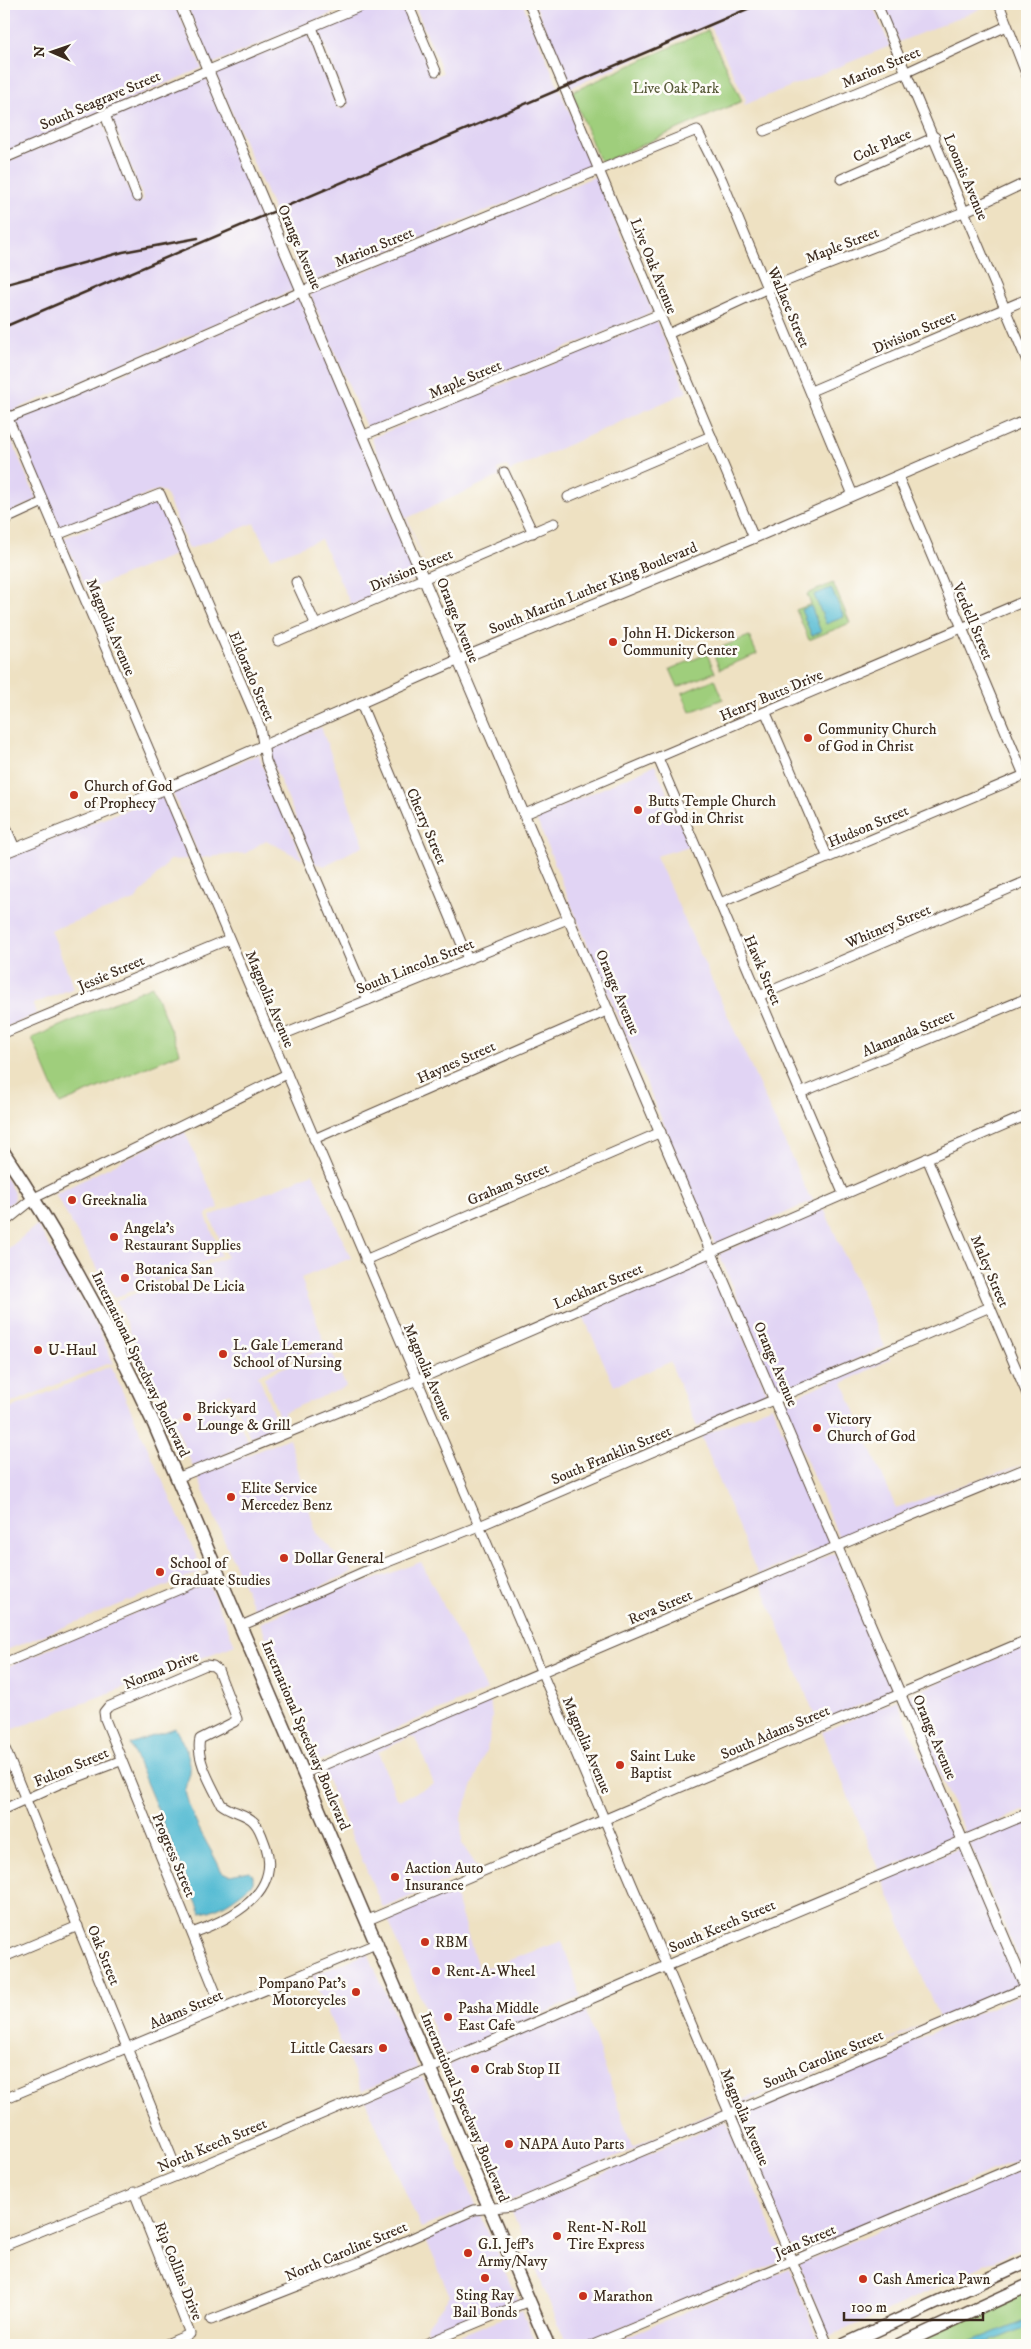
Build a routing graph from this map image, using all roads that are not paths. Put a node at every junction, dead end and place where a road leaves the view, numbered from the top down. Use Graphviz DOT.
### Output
graph roads {
  1 [pos="180,4"];
  2 [pos="366,4"];
  3 [pos="408,4"];
  4 [pos="529,4"];
  5 [pos="877,4"];
  6 [pos="999,4"];
  7 [pos="1008,26"];
  8 [pos="312,27"];
  9 [pos="209,70"];
  10 [pos="436,71"];
  11 [pos="907,72"];
  12 [pos="1027,76"];
  13 [pos="341,103"];
  14 [pos="105,115"];
  15 [pos="697,130"];
  16 [pos="764,131"];
  17 [pos="935,137"];
  18 [pos="4,158"];
  19 [pos="600,170"];
  20 [pos="841,179"];
  21 [pos="1027,182"];
  22 [pos="137,197"];
  23 [pos="966,211"];
  24 [pos="766,289"];
  25 [pos="303,291"];
  26 [pos="1027,299"];
  27 [pos="1004,308"];
  28 [pos="660,314"];
  29 [pos="668,334"];
  30 [pos="1027,361"];
  31 [pos="811,391"];
  32 [pos="6,414"];
  33 [pos="1027,420"];
  34 [pos="364,435"];
  35 [pos="711,436"];
  36 [pos="504,472"];
  37 [pos="898,476"];
  38 [pos="853,495"];
  39 [pos="568,497"];
  40 [pos="44,502"];
  41 [pos="4,520"];
  42 [pos="554,523"];
  43 [pos="533,533"];
  44 [pos="57,535"];
  45 [pos="754,538"];
  46 [pos="426,579"];
  47 [pos="296,582"];
  48 [pos="1027,600"];
  49 [pos="316,625"];
  50 [pos="961,628"];
  51 [pos="278,641"];
  52 [pos="458,660"];
  53 [pos="361,704"];
  54 [pos="766,713"];
  55 [pos="264,746"];
  56 [pos="658,758"];
  57 [pos="1026,775"];
  58 [pos="165,789"];
  59 [pos="526,814"];
  60 [pos="4,823"];
  61 [pos="15,848"];
  62 [pos="4,853"];
  63 [pos="828,858"];
  64 [pos="1027,881"];
  65 [pos="720,903"];
  66 [pos="570,918"];
  67 [pos="229,939"];
  68 [pos="468,959"];
  69 [pos="759,996"];
  70 [pos="1027,998"];
  71 [pos="368,1000"];
  72 [pos="609,1010"];
  73 [pos="4,1033"];
  74 [pos="272,1040"];
  75 [pos="286,1074"];
  76 [pos="800,1093"];
  77 [pos="1027,1114"];
  78 [pos="661,1132"];
  79 [pos="314,1139"];
  80 [pos="4,1153"];
  81 [pos="927,1158"];
  82 [pos="843,1193"];
  83 [pos="34,1198"];
  84 [pos="4,1222"];
  85 [pos="712,1251"];
  86 [pos="365,1260"];
  87 [pos="990,1307"];
  88 [pos="417,1380"];
  89 [pos="1027,1394"];
  90 [pos="775,1400"];
  91 [pos="1027,1468"];
  92 [pos="177,1478"];
  93 [pos="479,1526"];
  94 [pos="837,1546"];
  95 [pos="218,1573"];
  96 [pos="241,1626"];
  97 [pos="1027,1640"];
  98 [pos="4,1663"];
  99 [pos="542,1673"];
  100 [pos="900,1693"];
  101 [pos="104,1712"];
  102 [pos="4,1746"];
  103 [pos="120,1761"];
  104 [pos="304,1772"];
  105 [pos="26,1801"];
  106 [pos="4,1809"];
  107 [pos="1027,1814"];
  108 [pos="604,1819"];
  109 [pos="963,1841"];
  110 [pos="368,1920"];
  111 [pos="78,1926"];
  112 [pos="192,1934"];
  113 [pos="378,1943"];
  114 [pos="4,1957"];
  115 [pos="666,1966"];
  116 [pos="1027,1989"];
  117 [pos="222,2008"];
  118 [pos="126,2049"];
  119 [pos="430,2068"];
  120 [pos="4,2099"];
  121 [pos="729,2114"];
  122 [pos="1027,2162"];
  123 [pos="179,2174"];
  124 [pos="134,2192"];
  125 [pos="491,2209"];
  126 [pos="4,2246"];
  127 [pos="792,2261"];
  128 [pos="1027,2261"];
  129 [pos="1027,2286"];
  130 [pos="529,2302"];
  131 [pos="211,2320"];
  132 [pos="164,2345"];
  133 [pos="423,2345"];
  134 [pos="548,2345"];
  135 [pos="593,2345"];
  136 [pos="828,2345"];
  137 [pos="844,2345"];
  138 [pos="899,2345"];
  1 -- 9 [label="street, Orange Avenue"];
  2 -- 8 [label="street"];
  3 -- 10 [label="street"];
  4 -- 19 [label="street, Live Oak Avenue"];
  5 -- 11 [label="street, Loomis Avenue"];
  6 -- 7 [label="street"];
  7 -- 11 [label="street, Marion Street"];
  7 -- 12 [label="street"];
  8 -- 9 [label="street"];
  8 -- 13 [label="street"];
  9 -- 14 [label="street, South Seagrave Street"];
  9 -- 25 [label="street, Orange Avenue"];
  11 -- 16 [label="street, Marion Street"];
  11 -- 17 [label="street, Loomis Avenue"];
  14 -- 18 [label="street, South Seagrave Street"];
  14 -- 22 [label="street"];
  15 -- 19 [label="street, Marion Street"];
  15 -- 24 [label="street, Wallace Street"];
  17 -- 20 [label="street, Colt Place"];
  17 -- 23 [label="street, Loomis Avenue"];
  19 -- 25 [label="street, Marion Street"];
  19 -- 28 [label="street, Live Oak Avenue"];
  21 -- 23 [label="street, Maple Street"];
  23 -- 24 [label="street, Maple Street"];
  23 -- 27 [label="street, Loomis Avenue"];
  24 -- 29 [label="street, Maple Street"];
  24 -- 31 [label="street, Wallace Street"];
  25 -- 32 [label="street, Marion Street"];
  25 -- 34 [label="street, Orange Avenue"];
  26 -- 27 [label="street, Division Street"];
  27 -- 30 [label="street, Loomis Avenue"];
  27 -- 31 [label="street, Division Street"];
  28 -- 29 [label="street, Live Oak Avenue"];
  28 -- 34 [label="street, Maple Street"];
  29 -- 35 [label="street, Live Oak Avenue"];
  31 -- 38 [label="street, Wallace Street"];
  32 -- 40 [label="street, Magnolia Avenue"];
  33 -- 37 [label="street, South Martin Luther King Boulevard"];
  34 -- 46 [label="street, Orange Avenue"];
  35 -- 39 [label="street"];
  35 -- 45 [label="street, Live Oak Avenue"];
  36 -- 43 [label="street"];
  37 -- 38 [label="street, South Martin Luther King Boulevard"];
  37 -- 50 [label="street, Verdell Street"];
  38 -- 45 [label="street, South Martin Luther King Boulevard"];
  40 -- 41 [label="street"];
  40 -- 44 [label="street, Magnolia Avenue"];
  42 -- 43 [label="street, Division Street"];
  43 -- 46 [label="street, Division Street"];
  44 -- 55 [label="street, Eldorado Street"];
  44 -- 58 [label="street, Magnolia Avenue"];
  45 -- 52 [label="street, South Martin Luther King Boulevard"];
  46 -- 49 [label="street, Division Street"];
  46 -- 52 [label="street, Orange Avenue"];
  47 -- 49 [label="street"];
  48 -- 50 [label="street, Henry Butts Drive"];
  49 -- 51 [label="street, Division Street"];
  50 -- 54 [label="street, Henry Butts Drive"];
  50 -- 57 [label="street, Verdell Street"];
  52 -- 53 [label="street, South Martin Luther King Boulevard"];
  52 -- 59 [label="street, Orange Avenue"];
  53 -- 55 [label="street, South Martin Luther King Boulevard"];
  53 -- 68 [label="street, Cherry Street"];
  54 -- 56 [label="street, Henry Butts Drive"];
  54 -- 63 [label="street"];
  55 -- 58 [label="street, South Martin Luther King Boulevard"];
  55 -- 71 [label="street, Eldorado Street"];
  56 -- 59 [label="street, Henry Butts Drive"];
  56 -- 65 [label="street, Hawk Street"];
  57 -- 63 [label="street, Hudson Street"];
  58 -- 61 [label="street, South Martin Luther King Boulevard"];
  58 -- 67 [label="street, Magnolia Avenue"];
  59 -- 66 [label="street, Orange Avenue"];
  60 -- 61 [label="street"];
  61 -- 62 [label="street, South Martin Luther King Boulevard"];
  63 -- 65 [label="street, Hudson Street"];
  64 -- 69 [label="street, Whitney Street"];
  65 -- 69 [label="street, Hawk Street"];
  66 -- 68 [label="street, South Lincoln Street"];
  66 -- 72 [label="street, Orange Avenue"];
  67 -- 73 [label="street, Jessie Street"];
  67 -- 74 [label="street, Magnolia Avenue"];
  68 -- 71 [label="street, South Lincoln Street"];
  69 -- 76 [label="street, Hawk Street"];
  70 -- 76 [label="street, Alamanda Street"];
  71 -- 74 [label="street, South Lincoln Street"];
  72 -- 78 [label="street, Orange Avenue"];
  72 -- 79 [label="street, Haynes Street"];
  74 -- 75 [label="street, Magnolia Avenue"];
  75 -- 79 [label="street, Magnolia Avenue"];
  75 -- 83 [label="street"];
  76 -- 82 [label="street, Hawk Street"];
  77 -- 81 [label="street, Lockhart Street"];
  78 -- 85 [label="street, Orange Avenue"];
  78 -- 86 [label="street, Graham Street"];
  79 -- 86 [label="street, Magnolia Avenue"];
  80 -- 83 [label="main road, International Speedway Boulevard"];
  81 -- 82 [label="street, Lockhart Street"];
  81 -- 87 [label="street, Maley Street"];
  82 -- 85 [label="street, Lockhart Street"];
  83 -- 84 [label="street"];
  83 -- 92 [label="main road, International Speedway Boulevard"];
  85 -- 88 [label="street, Lockhart Street"];
  85 -- 90 [label="street, Orange Avenue"];
  86 -- 88 [label="street, Magnolia Avenue"];
  87 -- 89 [label="street, Maley Street"];
  87 -- 90 [label="street, South Franklin Street"];
  88 -- 92 [label="street, Lockhart Street"];
  88 -- 93 [label="street, Magnolia Avenue"];
  90 -- 93 [label="street, South Franklin Street"];
  90 -- 94 [label="street, Orange Avenue"];
  91 -- 94 [label="street, Reva Street"];
  92 -- 95 [label="main road, International Speedway Boulevard"];
  93 -- 96 [label="street, South Franklin Street"];
  93 -- 99 [label="street, Magnolia Avenue"];
  94 -- 99 [label="street, Reva Street"];
  94 -- 100 [label="street, Orange Avenue"];
  95 -- 96 [label="main road, International Speedway Boulevard"];
  95 -- 98 [label="street"];
  96 -- 104 [label="main road, International Speedway Boulevard"];
  97 -- 100 [label="street, South Adams Street"];
  99 -- 104 [label="street, Reva Street"];
  99 -- 108 [label="street, Magnolia Avenue"];
  100 -- 108 [label="street, South Adams Street"];
  100 -- 109 [label="street, Orange Avenue"];
  101 -- 103 [label="street, Progress Street"];
  101 -- 112 [label="street, Norma Drive"];
  102 -- 105 [label="street, Oak Street"];
  103 -- 105 [label="street, Fulton Street"];
  103 -- 112 [label="street, Progress Street"];
  104 -- 110 [label="main road, International Speedway Boulevard"];
  105 -- 106 [label="street, Fulton Street"];
  105 -- 111 [label="street, Oak Street"];
  107 -- 109 [label="street, South Keech Street"];
  108 -- 110 [label="street, South Adams Street"];
  108 -- 115 [label="street, Magnolia Avenue"];
  109 -- 115 [label="street, South Keech Street"];
  109 -- 116 [label="street, Orange Avenue"];
  110 -- 113 [label="main road, International Speedway Boulevard"];
  111 -- 114 [label="street"];
  111 -- 118 [label="street, Oak Street"];
  112 -- 117 [label="street, Progress Street"];
  113 -- 117 [label="street, Adams Street"];
  113 -- 119 [label="main road, International Speedway Boulevard"];
  115 -- 119 [label="street, South Keech Street"];
  115 -- 121 [label="street, Magnolia Avenue"];
  116 -- 121 [label="street, South Caroline Street"];
  117 -- 118 [label="street, Adams Street"];
  118 -- 120 [label="street, Adams Street"];
  118 -- 123 [label="street, Oak Street"];
  119 -- 123 [label="street, North Keech Street"];
  119 -- 125 [label="main road, International Speedway Boulevard"];
  121 -- 125 [label="street, South Caroline Street"];
  121 -- 127 [label="street, Magnolia Avenue"];
  122 -- 127 [label="street, Jean Street"];
  123 -- 124 [label="street, North Keech Street"];
  124 -- 126 [label="street, North Keech Street"];
  124 -- 132 [label="street, Rip Collins Drive"];
  125 -- 130 [label="main road, International Speedway Boulevard"];
  125 -- 131 [label="street, North Caroline Street"];
  127 -- 135 [label="street, Jean Street"];
  127 -- 136 [label="street, Magnolia Avenue"];
  128 -- 137 [label="main road"];
  129 -- 138 [label="main road"];
  130 -- 133 [label="street"];
  130 -- 134 [label="main road, International Speedway Boulevard"];
}
